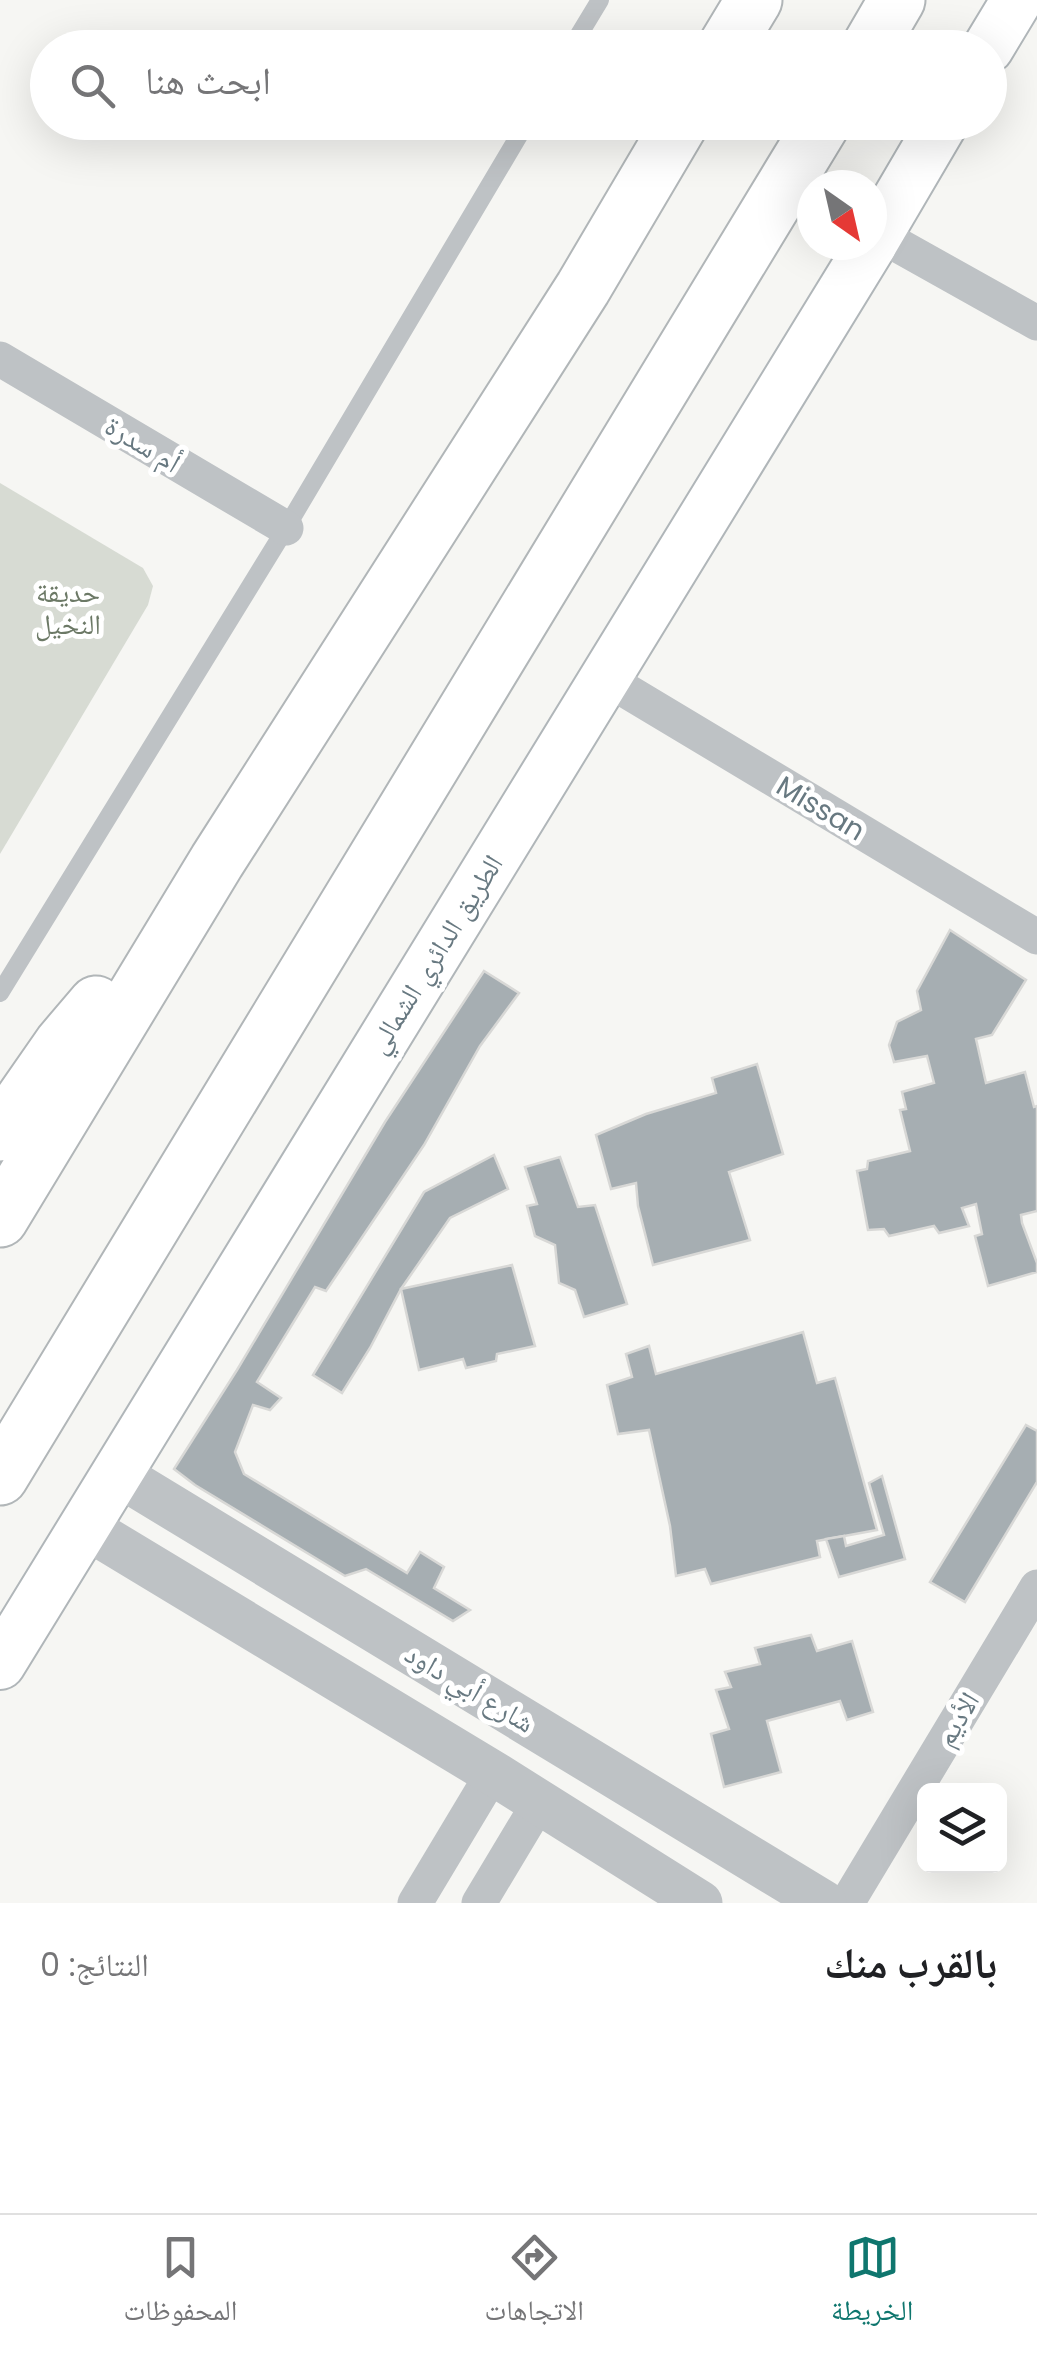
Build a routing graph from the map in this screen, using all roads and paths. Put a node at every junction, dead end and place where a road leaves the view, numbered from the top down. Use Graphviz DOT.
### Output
graph roads {
  1 [pos="600,0"];
  2 [pos="754,0"];
  3 [pos="897,0"];
  4 [pos="1017,0"];
  5 [pos="582,30"];
  6 [pos="736,30"];
  7 [pos="880,30"];
  8 [pos="999,30"];
  9 [pos="516,140"];
  10 [pos="670,140"];
  11 [pos="812,140"];
  12 [pos="933,140"];
  13 [pos="887,219"];
  14 [pos="887,248"];
  15 [pos="862,260"];
  16 [pos="1037,323"];
  17 [pos="0,358"];
  18 [pos="286,528"];
  19 [pos="605,678"];
  20 [pos="216,860"];
  21 [pos="1037,938"];
  22 [pos="0,993"];
  23 [pos="0,1133"];
  24 [pos="0,1219"];
  25 [pos="116,1473"];
  26 [pos="0,1477"];
  27 [pos="84,1526"];
  28 [pos="1037,1587"];
  29 [pos="0,1664"];
  30 [pos="492,1773"];
  31 [pos="538,1803"];
  32 [pos="415,1903"];
  33 [pos="479,1903"];
  34 [pos="700,1903"];
  35 [pos="824,1903"];
  36 [pos="846,1903"];
  1 -- 5 [label="lane"];
  2 -- 6 [label="highway"];
  3 -- 7 [label="highway"];
  4 -- 8 [label="main road"];
  9 -- 18 [label="lane"];
  10 -- 20 [label="highway"];
  11 -- 26 [label="highway"];
  12 -- 13 [label="main road, الطريق الدائري الشمالي"];
  14 -- 16 [label="street"];
  15 -- 19 [label="main road, الطريق الدائري الشمالي"];
  17 -- 18 [label="street, أم سدرة"];
  18 -- 22 [label="lane"];
  19 -- 21 [label="street, Missan"];
  19 -- 25 [label="main road, الطريق الدائري الشمالي"];
  20 -- 23 [label="highway"];
  20 -- 24 [label="highway"];
  25 -- 27 [label="main road, الطريق الدائري الشمالي"];
  25 -- 35 [label="street, شارع أبي داود"];
  27 -- 29 [label="main road, الطريق الدائري الشمالي"];
  27 -- 30 [label="street"];
  28 -- 36 [label="street, الأديم"];
  30 -- 31 [label="street"];
  30 -- 32 [label="street"];
  31 -- 33 [label="street"];
  31 -- 34 [label="street"];
}
